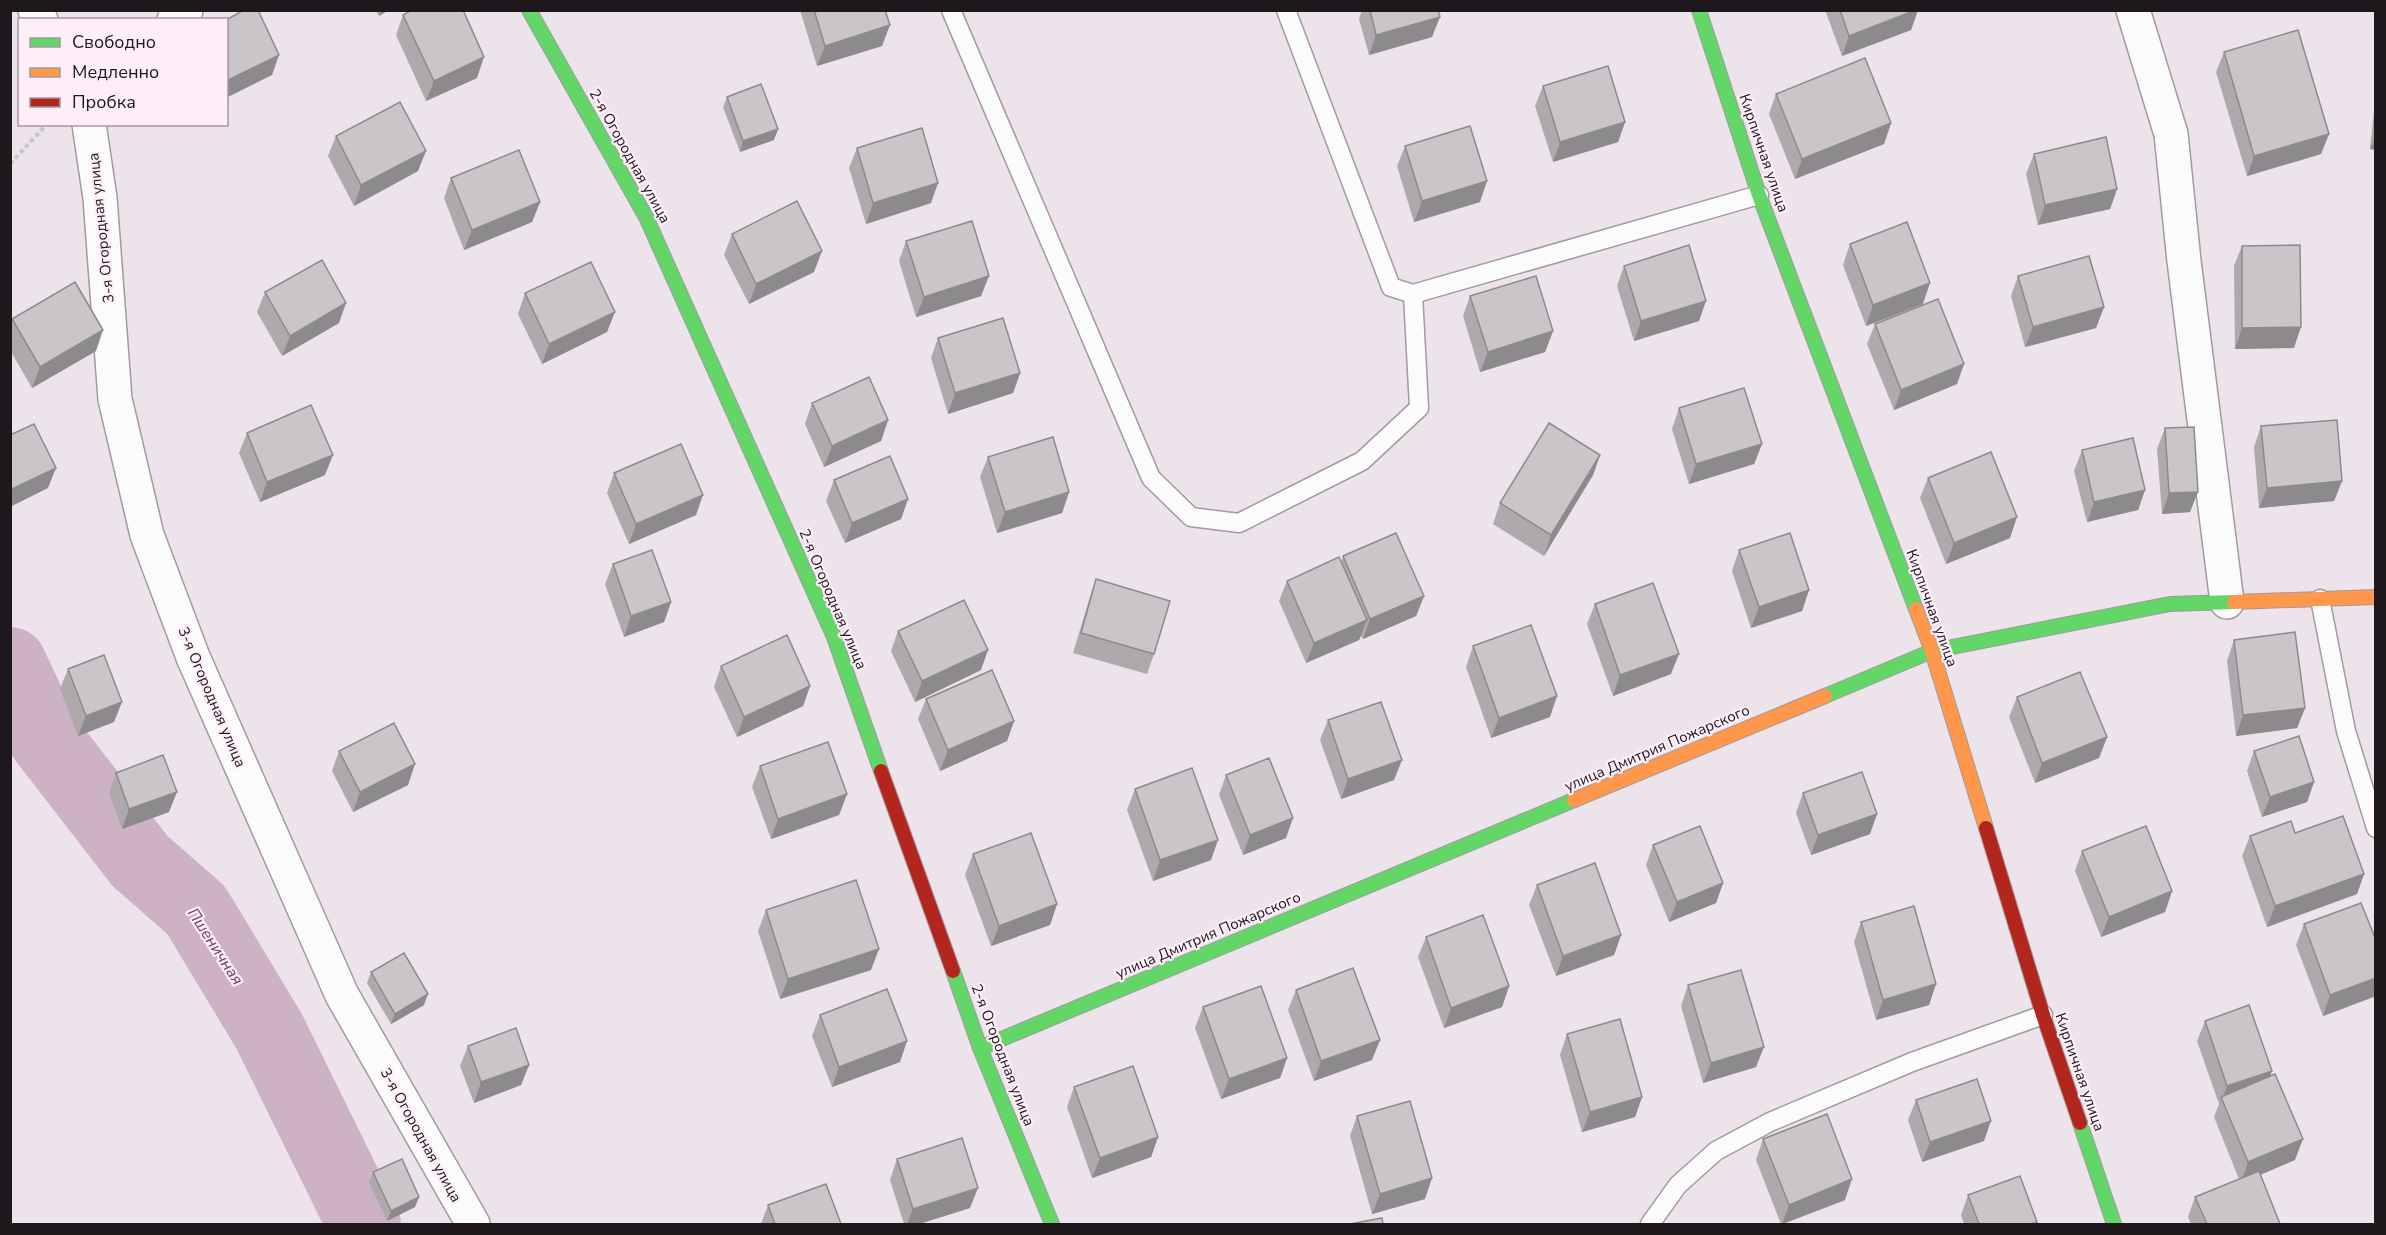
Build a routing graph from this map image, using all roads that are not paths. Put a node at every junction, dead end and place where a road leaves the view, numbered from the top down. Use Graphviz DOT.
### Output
graph roads {
  1 [pos="530,10"];
  2 [pos="951,10"];
  3 [pos="1286,10"];
  4 [pos="1699,10"];
  5 [pos="2133,10"];
  6 [pos="89,126"];
  7 [pos="1759,195"];
  8 [pos="1413,294"];
  9 [pos="2376,597"];
  10 [pos="2320,599"];
  11 [pos="2227,602"];
  12 [pos="1932,651"];
  13 [pos="2376,828"];
  14 [pos="2043,1015"];
  15 [pos="980,1048"];
  16 [pos="473,1224"];
  17 [pos="1052,1224"];
  18 [pos="1650,1224"];
  19 [pos="2114,1224"];
  1 -- 15 [label="street, 2-я Огородная улица"];
  2 -- 8 [label="lane"];
  3 -- 8 [label="lane"];
  4 -- 7 [label="street, Кирпичная улица"];
  5 -- 11 [label="street"];
  6 -- 16 [label="street, 3-я Огородная улица"];
  7 -- 8 [label="lane"];
  7 -- 12 [label="street, Кирпичная улица"];
  9 -- 10 [label="street, улица Дмитрия Пожарского"];
  10 -- 11 [label="street, улица Дмитрия Пожарского"];
  10 -- 13 [label="lane"];
  11 -- 12 [label="street, улица Дмитрия Пожарского"];
  12 -- 14 [label="street, Кирпичная улица"];
  12 -- 15 [label="street, улица Дмитрия Пожарского"];
  14 -- 18 [label="lane"];
  14 -- 19 [label="street, Кирпичная улица"];
  15 -- 17 [label="street, 2-я Огородная улица"];
}
